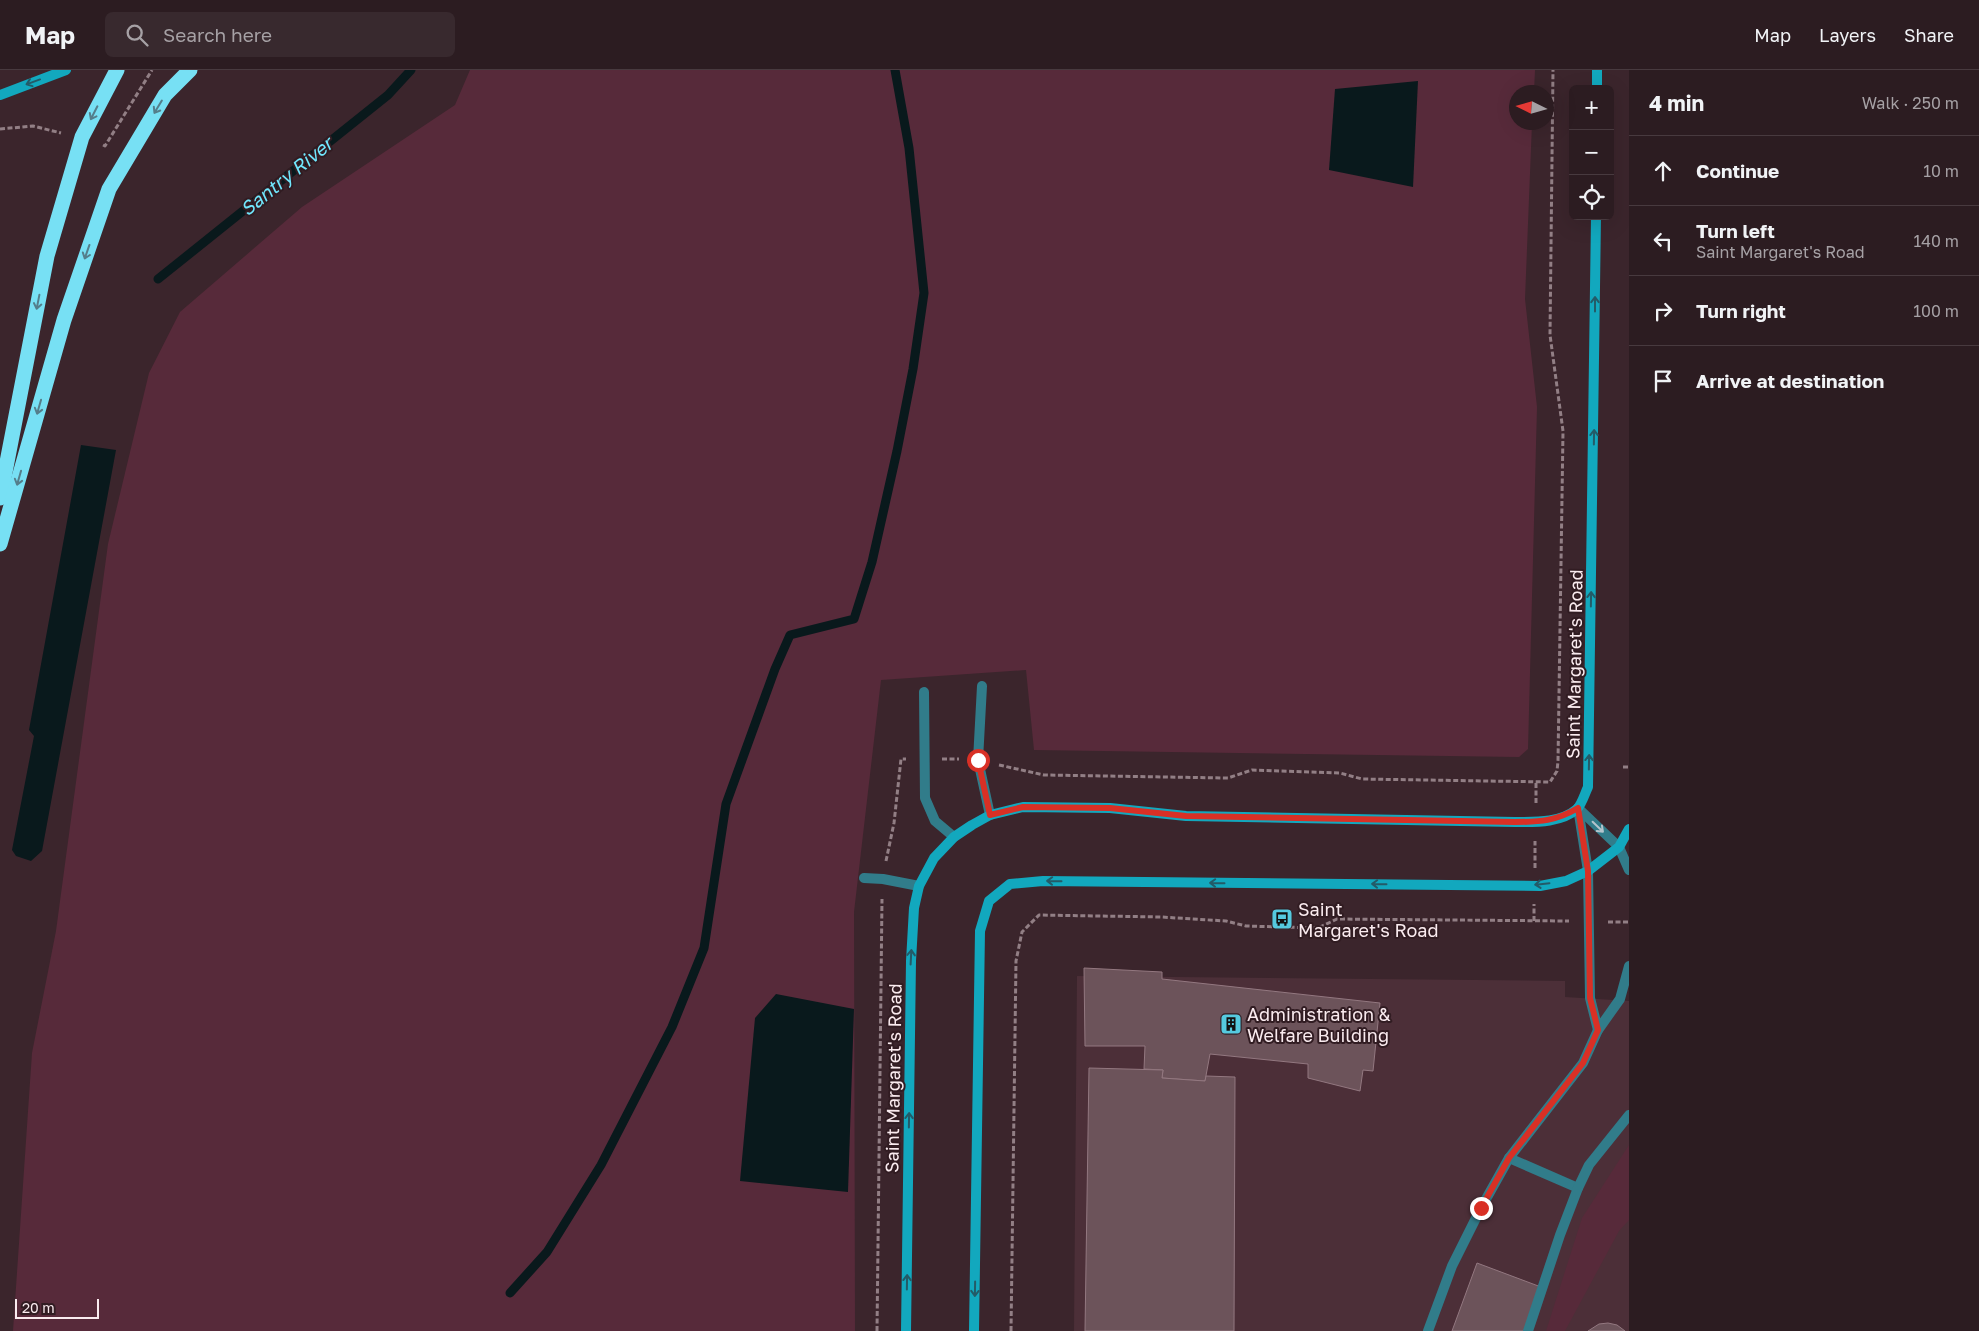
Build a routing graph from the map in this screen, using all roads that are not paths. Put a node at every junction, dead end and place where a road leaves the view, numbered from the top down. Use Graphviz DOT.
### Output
graph roads {
  1 [pos="66,70"];
  2 [pos="116,70"];
  3 [pos="190,70"];
  4 [pos="1597,70"];
  5 [pos="1597,85"];
  6 [pos="0,95"];
  7 [pos="1596,220"];
  8 [pos="0,498"];
  9 [pos="0,544"];
  10 [pos="982,686"];
  11 [pos="924,692"];
  12 [pos="1578,808"];
  13 [pos="990,815"];
  14 [pos="1629,829"];
  15 [pos="954,837"];
  16 [pos="1618,847"];
  17 [pos="1629,870"];
  18 [pos="1588,871"];
  19 [pos="864,878"];
  20 [pos="919,886"];
  21 [pos="1629,966"];
  22 [pos="1598,1030"];
  23 [pos="1629,1115"];
  24 [pos="1509,1158"];
  25 [pos="1578,1188"];
  26 [pos="906,1331"];
  27 [pos="974,1331"];
  28 [pos="1428,1331"];
  29 [pos="1528,1331"];
  1 -- 6 [label="main road, one-way"];
  2 -- 8 [label="highway, one-way"];
  3 -- 9 [label="highway, one-way"];
  4 -- 5 [label="main road"];
  12 -- 7 [label="main road, Saint Margaret's Road, one-way"];
  10 -- 13 [label="lane"];
  11 -- 15 [label="lane"];
  12 -- 13 [label="main road, Saint Margaret's Road"];
  12 -- 16 [label="lane, one-way"];
  12 -- 18 [label="lane"];
  13 -- 15 [label="main road, Saint Margaret's Road"];
  14 -- 16 [label="main road"];
  15 -- 20 [label="main road, Saint Margaret's Road"];
  16 -- 17 [label="lane"];
  16 -- 18 [label="main road"];
  18 -- 22 [label="lane"];
  18 -- 27 [label="main road, one-way"];
  19 -- 20 [label="lane"];
  26 -- 20 [label="main road, Saint Margaret's Road, one-way"];
  21 -- 22 [label="lane"];
  22 -- 24 [label="lane"];
  23 -- 25 [label="lane"];
  24 -- 25 [label="lane"];
  24 -- 28 [label="lane"];
  25 -- 29 [label="lane"];
}
